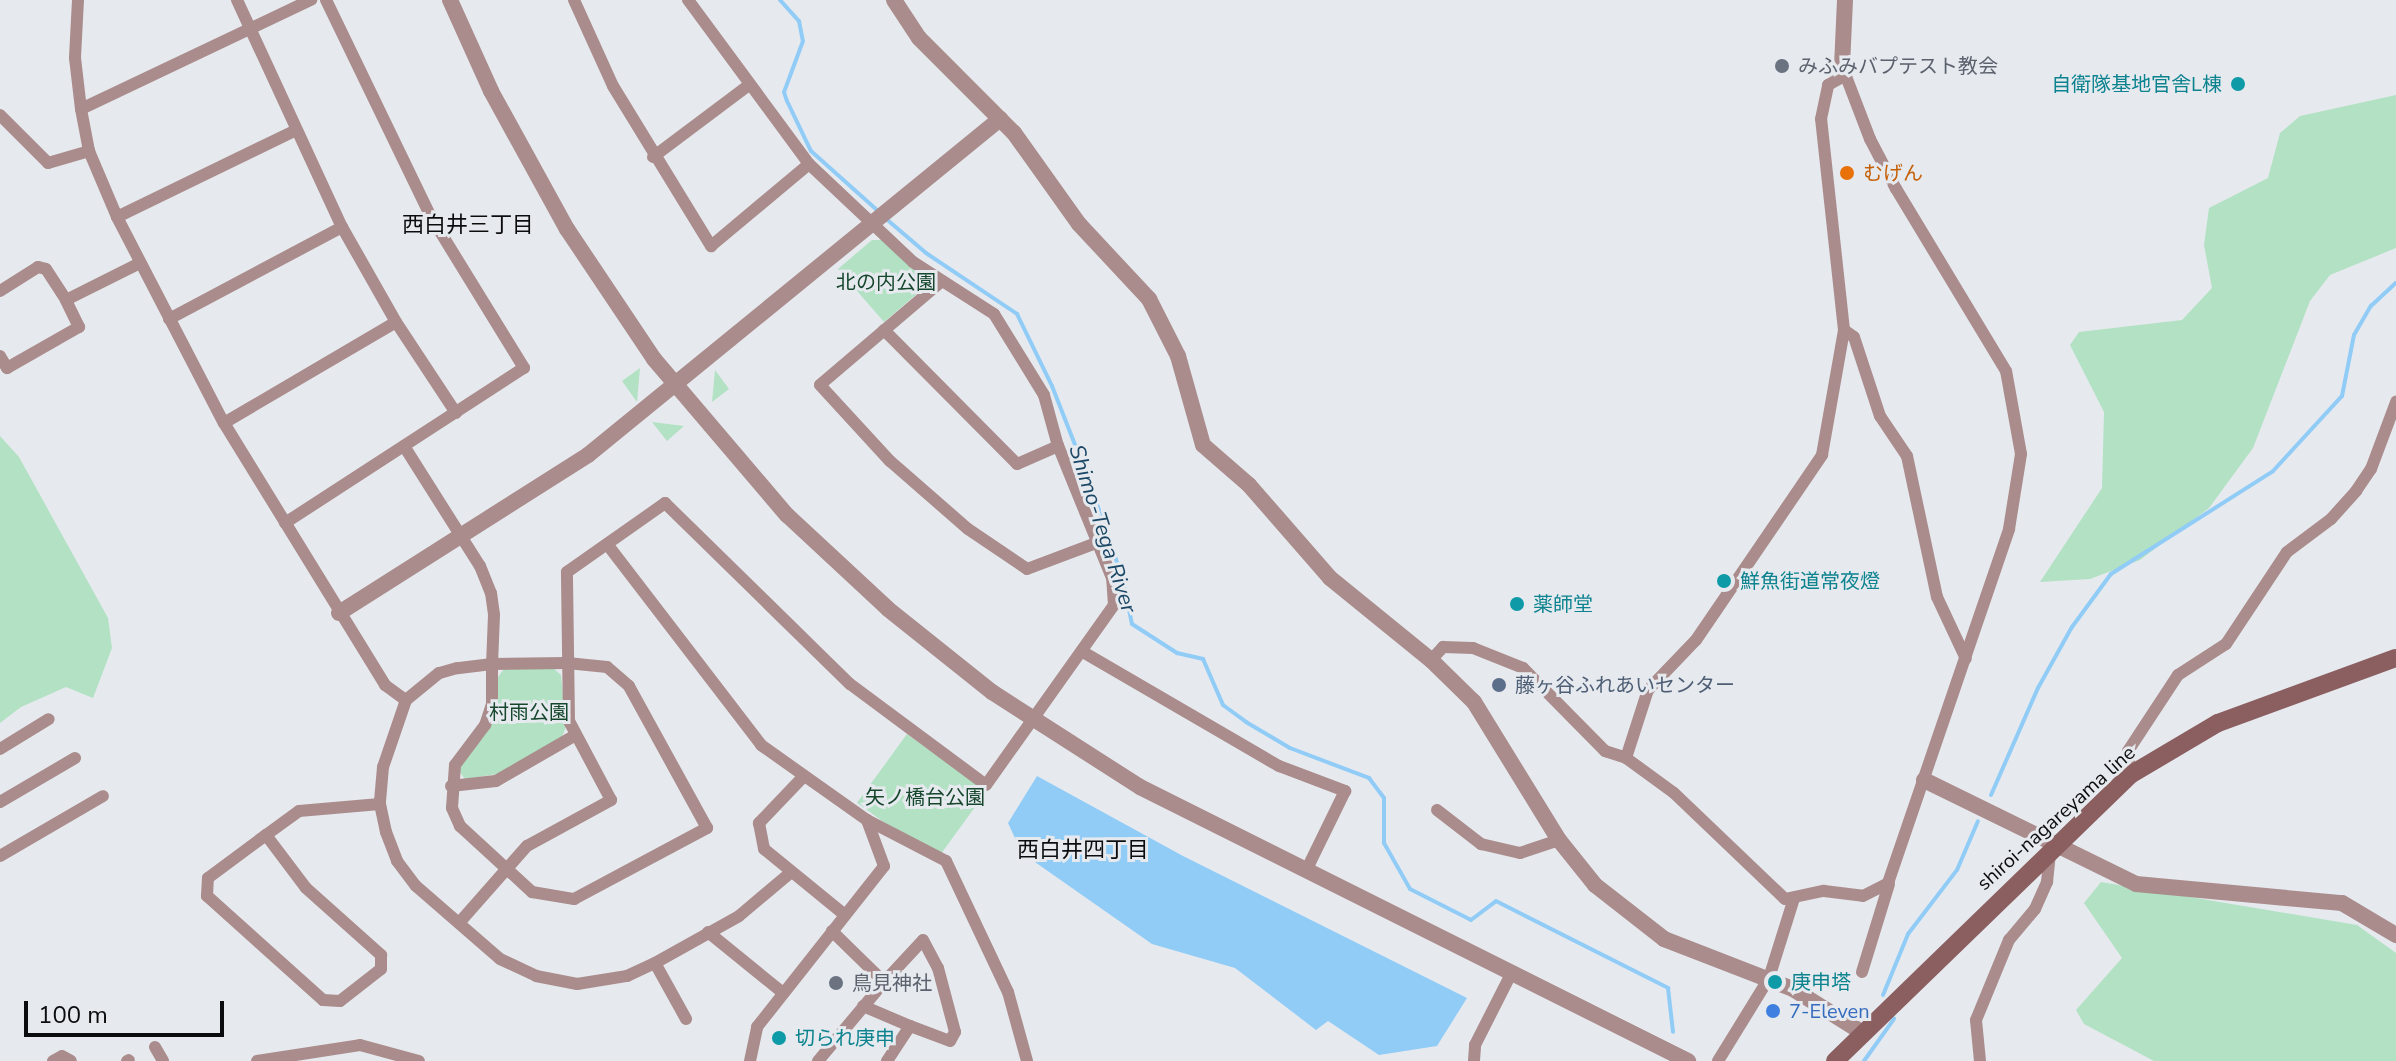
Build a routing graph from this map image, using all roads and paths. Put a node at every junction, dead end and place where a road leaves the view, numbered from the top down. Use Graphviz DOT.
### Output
graph roads {
  1 [pos="78,0"];
  2 [pos="237,0"];
  3 [pos="311,0"];
  4 [pos="326,0"];
  5 [pos="450,0"];
  6 [pos="574,0"];
  7 [pos="688,0"];
  8 [pos="894,0"];
  9 [pos="1845,0"];
  10 [pos="252,30"];
  11 [pos="1844,70"];
  12 [pos="749,85"];
  13 [pos="81,109"];
  14 [pos="0,115"];
  15 [pos="1000,119"];
  16 [pos="296,130"];
  17 [pos="89,151"];
  18 [pos="653,157"];
  19 [pos="809,164"];
  20 [pos="117,217"];
  21 [pos="874,223"];
  22 [pos="342,227"];
  23 [pos="140,263"];
  24 [pos="942,281"];
  25 [pos="0,291"];
  26 [pos="66,300"];
  27 [pos="169,319"];
  28 [pos="396,322"];
  29 [pos="884,330"];
  30 [pos="1844,330"];
  31 [pos="0,356"];
  32 [pos="675,388"];
  33 [pos="2396,402"];
  34 [pos="456,413"];
  35 [pos="224,423"];
  36 [pos="404,446"];
  37 [pos="1058,446"];
  38 [pos="285,523"];
  39 [pos="462,537"];
  40 [pos="1099,542"];
  41 [pos="607,544"];
  42 [pos="339,613"];
  43 [pos="1083,652"];
  44 [pos="2396,658"];
  45 [pos="1966,659"];
  46 [pos="1431,660"];
  47 [pos="567,663"];
  48 [pos="492,664"];
  49 [pos="406,700"];
  50 [pos="49,719"];
  51 [pos="1033,720"];
  52 [pos="574,736"];
  53 [pos="0,749"];
  54 [pos="75,758"];
  55 [pos="1626,758"];
  56 [pos="2130,775"];
  57 [pos="803,777"];
  58 [pos="1924,780"];
  59 [pos="451,786"];
  60 [pos="103,796"];
  61 [pos="0,802"];
  62 [pos="380,804"];
  63 [pos="1437,810"];
  64 [pos="867,820"];
  65 [pos="266,835"];
  66 [pos="1559,840"];
  67 [pos="2053,849"];
  68 [pos="0,856"];
  69 [pos="503,871"];
  70 [pos="1306,871"];
  71 [pos="790,873"];
  72 [pos="1891,878"];
  73 [pos="1794,898"];
  74 [pos="845,915"];
  75 [pos="459,923"];
  76 [pos="832,931"];
  77 [pos="708,932"];
  78 [pos="2396,935"];
  79 [pos="655,963"];
  80 [pos="1862,972"];
  81 [pos="1511,974"];
  82 [pos="1769,978"];
  83 [pos="884,982"];
  84 [pos="783,993"];
  85 [pos="863,1006"];
  86 [pos="686,1019"];
  87 [pos="910,1026"];
  88 [pos="1863,1033"];
  89 [pos="155,1047"];
  90 [pos="53,1061"];
  91 [pos="71,1061"];
  92 [pos="163,1061"];
  93 [pos="257,1061"];
  94 [pos="419,1061"];
  95 [pos="750,1061"];
  96 [pos="818,1061"];
  97 [pos="887,1061"];
  98 [pos="1027,1061"];
  99 [pos="1474,1061"];
  100 [pos="1688,1061"];
  101 [pos="1718,1061"];
  102 [pos="1835,1061"];
  103 [pos="1980,1061"];
  1 -- 13 [label="street"];
  2 -- 10 [label="street"];
  3 -- 10 [label="street"];
  4 -- 34 [label="street"];
  5 -- 32 [label="street"];
  6 -- 18 [label="street"];
  7 -- 12 [label="street"];
  8 -- 15 [label="street"];
  9 -- 11 [label="street"];
  10 -- 13 [label="street"];
  10 -- 16 [label="street"];
  11 -- 30 [label="street"];
  11 -- 45 [label="street"];
  12 -- 18 [label="street"];
  12 -- 19 [label="street"];
  13 -- 17 [label="street"];
  14 -- 17 [label="street"];
  15 -- 21 [label="street"];
  15 -- 46 [label="street"];
  16 -- 20 [label="street"];
  16 -- 22 [label="street"];
  17 -- 20 [label="street"];
  18 -- 19 [label="street"];
  19 -- 21 [label="street"];
  20 -- 23 [label="street"];
  21 -- 24 [label="street"];
  21 -- 32 [label="street"];
  22 -- 27 [label="street"];
  22 -- 28 [label="street"];
  23 -- 26 [label="street"];
  23 -- 27 [label="street"];
  24 -- 29 [label="street"];
  24 -- 37 [label="street"];
  25 -- 26 [label="street"];
  26 -- 31 [label="street"];
  27 -- 35 [label="street"];
  28 -- 34 [label="street"];
  28 -- 35 [label="street"];
  29 -- 37 [label="street"];
  29 -- 40 [label="street"];
  30 -- 45 [label="street"];
  30 -- 55 [label="street"];
  32 -- 39 [label="street"];
  32 -- 51 [label="street"];
  33 -- 56 [label="street"];
  34 -- 36 [label="street"];
  35 -- 38 [label="street"];
  36 -- 38 [label="street"];
  36 -- 39 [label="street"];
  37 -- 40 [label="street"];
  38 -- 42 [label="street"];
  39 -- 42 [label="street"];
  39 -- 48 [label="street"];
  40 -- 43 [label="street"];
  41 -- 47 [label="street"];
  41 -- 51 [label="street"];
  41 -- 57 [label="street"];
  42 -- 49 [label="street"];
  43 -- 51 [label="street"];
  43 -- 70 [label="street"];
  44 -- 56 [label="main road, shiroi-nagareyama line"];
  45 -- 58 [label="street"];
  46 -- 55 [label="street"];
  46 -- 66 [label="street"];
  47 -- 48 [label="street"];
  47 -- 52 [label="street"];
  47 -- 69 [label="street"];
  48 -- 49 [label="street"];
  48 -- 59 [label="street"];
  49 -- 62 [label="street"];
  50 -- 53 [label="street"];
  51 -- 70 [label="street"];
  52 -- 59 [label="street"];
  52 -- 69 [label="street"];
  54 -- 61 [label="street"];
  55 -- 73 [label="street"];
  56 -- 67 [label="main road, shiroi-nagareyama line"];
  57 -- 64 [label="street"];
  57 -- 71 [label="street"];
  58 -- 67 [label="street"];
  58 -- 72 [label="street"];
  59 -- 69 [label="street"];
  60 -- 68 [label="street"];
  62 -- 65 [label="street"];
  62 -- 75 [label="street"];
  63 -- 66 [label="street"];
  64 -- 74 [label="street"];
  64 -- 98 [label="street"];
  65 -- 65 [label="street"];
  66 -- 82 [label="street"];
  67 -- 78 [label="street"];
  67 -- 88 [label="main road, shiroi-nagareyama line"];
  67 -- 103 [label="street"];
  69 -- 75 [label="street"];
  70 -- 81 [label="street"];
  71 -- 74 [label="street"];
  71 -- 77 [label="street"];
  72 -- 73 [label="street"];
  72 -- 80 [label="street"];
  73 -- 82 [label="street"];
  74 -- 76 [label="street"];
  75 -- 79 [label="street"];
  76 -- 83 [label="street"];
  76 -- 84 [label="street"];
  77 -- 79 [label="street"];
  77 -- 84 [label="street"];
  79 -- 86 [label="street"];
  81 -- 99 [label="street"];
  81 -- 100 [label="street"];
  82 -- 88 [label="street"];
  82 -- 101 [label="street"];
  83 -- 85 [label="street"];
  83 -- 87 [label="street"];
  84 -- 95 [label="street"];
  85 -- 87 [label="street"];
  85 -- 96 [label="street"];
  87 -- 97 [label="street"];
  88 -- 102 [label="main road, shiroi-nagareyama line"];
  89 -- 92 [label="street"];
  90 -- 91 [label="street"];
  93 -- 94 [label="street"];
}
